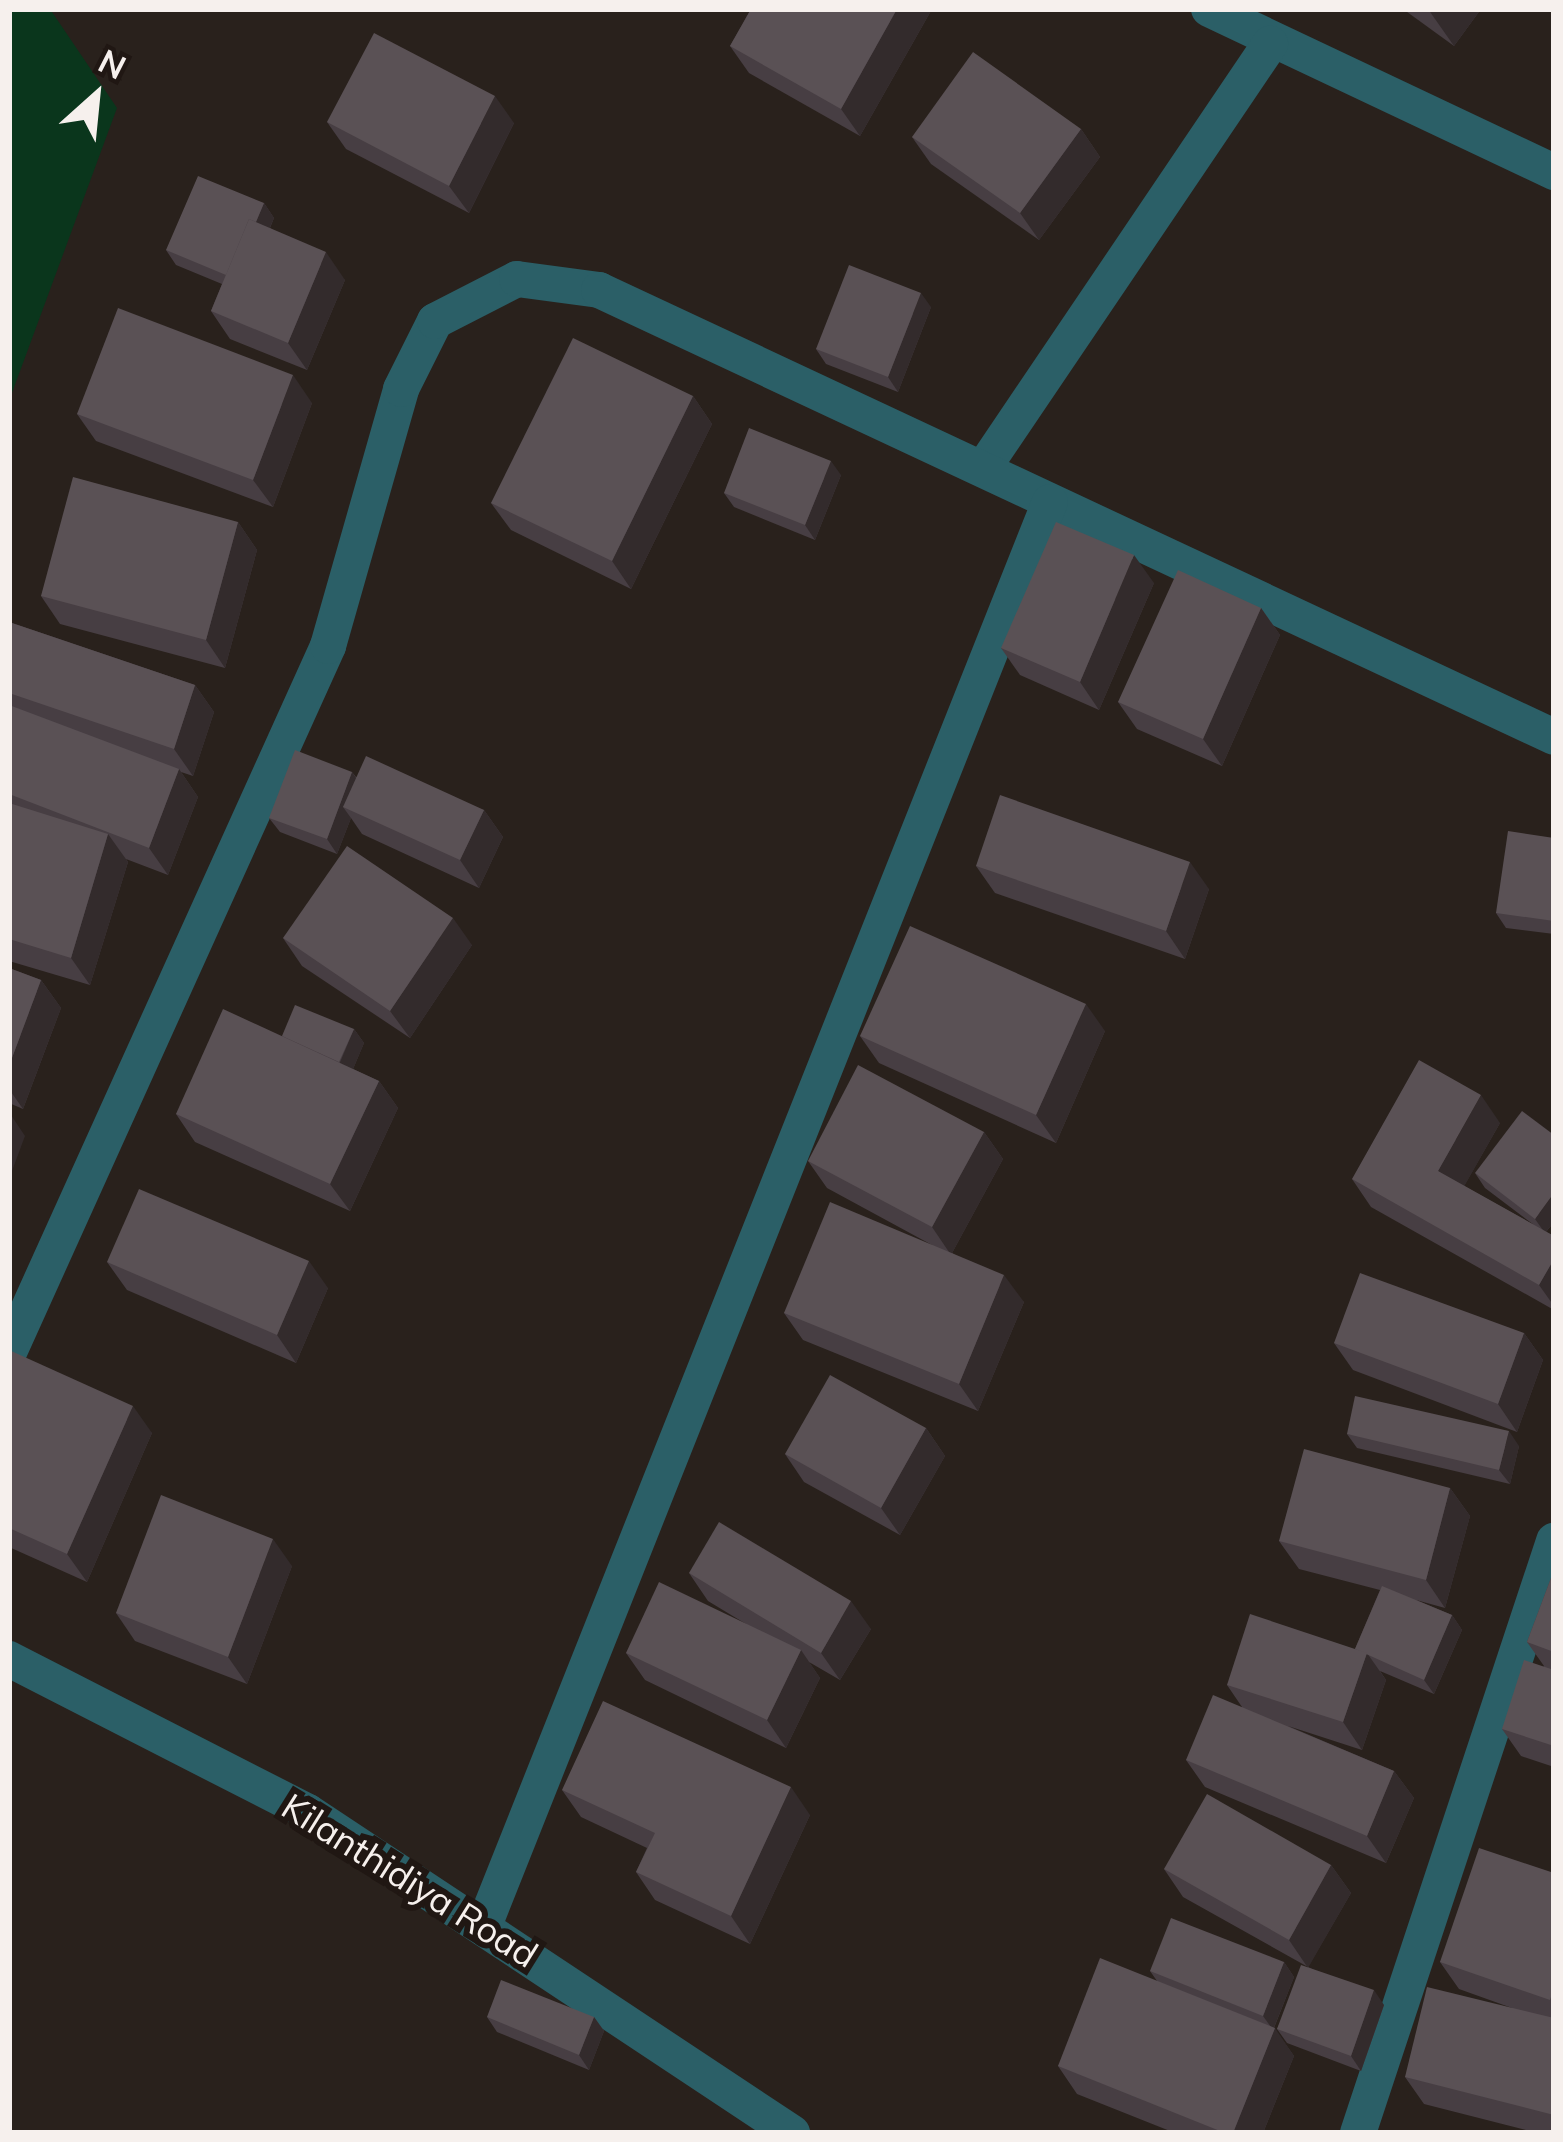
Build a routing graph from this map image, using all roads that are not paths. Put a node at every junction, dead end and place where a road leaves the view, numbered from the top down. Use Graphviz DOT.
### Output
graph roads {
  1 [pos="1209,9"];
  2 [pos="1270,44"];
  3 [pos="1554,172"];
  4 [pos="984,466"];
  5 [pos="1050,502"];
  6 [pos="1554,737"];
  7 [pos="9,1352"];
  8 [pos="1554,1541"];
  9 [pos="9,1659"];
  10 [pos="485,1923"];
  11 [pos="793,2133"];
  12 [pos="1358,2133"];
  1 -- 2 [label="street"];
  2 -- 3 [label="street"];
  2 -- 4 [label="street"];
  4 -- 5 [label="street"];
  4 -- 7 [label="street"];
  5 -- 6 [label="street"];
  5 -- 10 [label="street"];
  8 -- 12 [label="street"];
  9 -- 10 [label="street, Kilanthidiya Road"];
  10 -- 11 [label="street, Kilanthidiya Road"];
}
